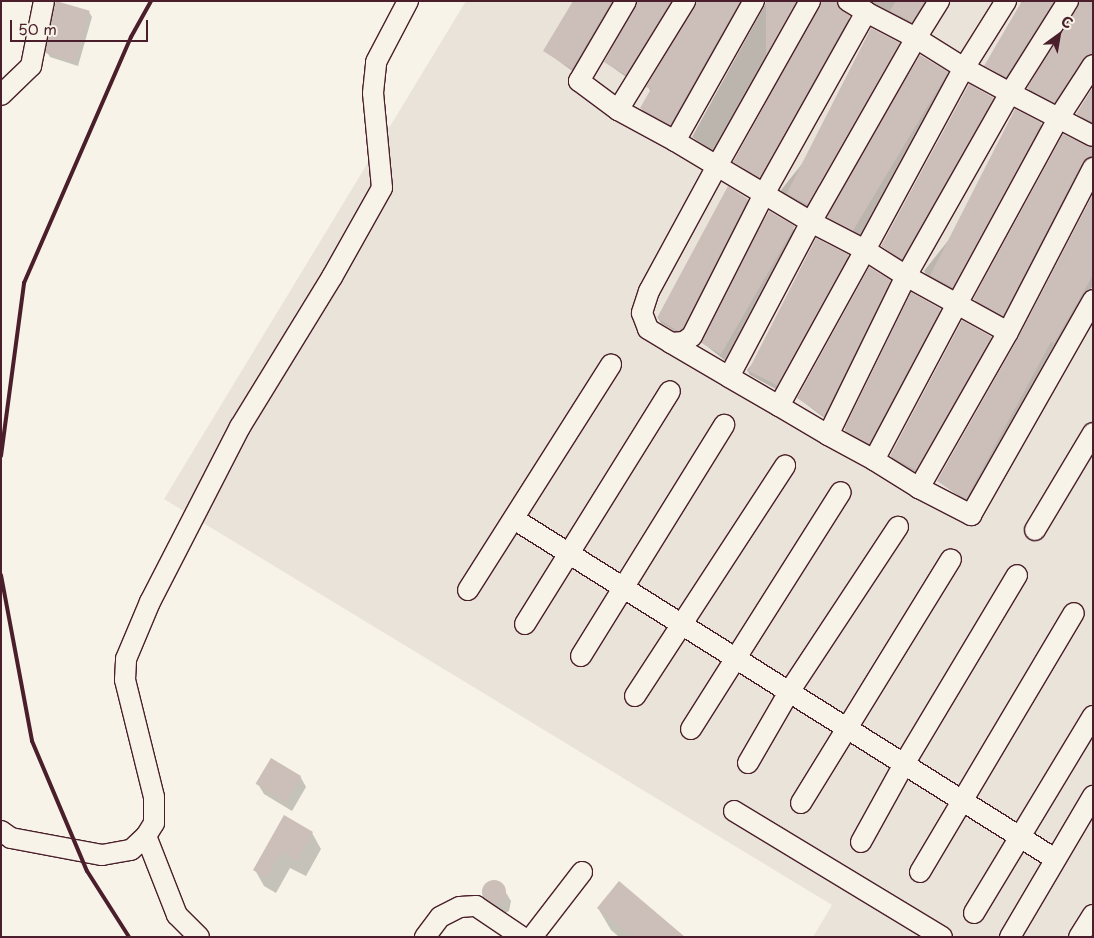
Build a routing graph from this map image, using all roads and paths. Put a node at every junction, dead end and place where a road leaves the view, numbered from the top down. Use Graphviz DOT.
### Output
graph roads {
  1 [pos="44,1"];
  2 [pos="408,1"];
  3 [pos="626,1"];
  4 [pos="685,1"];
  5 [pos="754,1"];
  6 [pos="810,1"];
  7 [pos="848,1"];
  8 [pos="939,1"];
  9 [pos="1006,1"];
  10 [pos="1068,1"];
  11 [pos="866,12"];
  12 [pos="916,38"];
  13 [pos="1093,64"];
  14 [pos="964,68"];
  15 [pos="1010,93"];
  16 [pos="1,95"];
  17 [pos="618,110"];
  18 [pos="1058,119"];
  19 [pos="1093,136"];
  20 [pos="674,141"];
  21 [pos="717,166"];
  22 [pos="1093,168"];
  23 [pos="764,194"];
  24 [pos="811,222"];
  25 [pos="865,250"];
  26 [pos="906,276"];
  27 [pos="1093,300"];
  28 [pos="957,304"];
  29 [pos="1008,332"];
  30 [pos="671,343"];
  31 [pos="611,365"];
  32 [pos="729,377"];
  33 [pos="670,391"];
  34 [pos="779,406"];
  35 [pos="724,425"];
  36 [pos="1093,433"];
  37 [pos="828,435"];
  38 [pos="874,460"];
  39 [pos="785,466"];
  40 [pos="919,488"];
  41 [pos="841,492"];
  42 [pos="514,519"];
  43 [pos="898,527"];
  44 [pos="1035,530"];
  45 [pos="567,553"];
  46 [pos="951,559"];
  47 [pos="1017,575"];
  48 [pos="623,588"];
  49 [pos="468,590"];
  50 [pos="1074,613"];
  51 [pos="524,624"];
  52 [pos="681,624"];
  53 [pos="581,656"];
  54 [pos="734,658"];
  55 [pos="789,692"];
  56 [pos="635,696"];
  57 [pos="1093,716"];
  58 [pos="691,729"];
  59 [pos="848,729"];
  60 [pos="748,763"];
  61 [pos="904,764"];
  62 [pos="1093,796"];
  63 [pos="961,800"];
  64 [pos="801,803"];
  65 [pos="734,811"];
  66 [pos="1,831"];
  67 [pos="1018,835"];
  68 [pos="146,836"];
  69 [pos="861,842"];
  70 [pos="1056,859"];
  71 [pos="582,872"];
  72 [pos="920,872"];
  73 [pos="974,913"];
  74 [pos="1093,915"];
  75 [pos="200,937"];
  76 [pos="425,937"];
  77 [pos="522,937"];
  78 [pos="532,937"];
  79 [pos="942,937"];
  80 [pos="1010,937"];
  81 [pos="1079,937"];
  1 -- 16 [label="lane"];
  2 -- 68 [label="lane"];
  3 -- 17 [label="lane"];
  4 -- 17 [label="lane"];
  5 -- 20 [label="lane"];
  6 -- 21 [label="lane"];
  7 -- 11 [label="lane"];
  8 -- 12 [label="lane"];
  9 -- 14 [label="lane"];
  10 -- 15 [label="lane"];
  11 -- 12 [label="lane"];
  11 -- 23 [label="lane"];
  12 -- 14 [label="lane"];
  12 -- 24 [label="lane"];
  13 -- 18 [label="lane"];
  14 -- 15 [label="lane"];
  14 -- 25 [label="lane"];
  15 -- 18 [label="lane"];
  15 -- 26 [label="lane"];
  17 -- 20 [label="lane"];
  18 -- 19 [label="lane"];
  18 -- 28 [label="lane"];
  20 -- 21 [label="lane"];
  21 -- 23 [label="lane"];
  21 -- 30 [label="lane"];
  22 -- 29 [label="lane"];
  23 -- 24 [label="lane"];
  23 -- 30 [label="lane"];
  24 -- 25 [label="lane"];
  24 -- 32 [label="lane"];
  25 -- 26 [label="lane"];
  25 -- 34 [label="lane"];
  26 -- 28 [label="lane"];
  26 -- 37 [label="lane"];
  27 -- 40 [label="lane"];
  28 -- 29 [label="lane"];
  28 -- 38 [label="lane"];
  29 -- 40 [label="lane"];
  30 -- 32 [label="lane"];
  31 -- 42 [label="lane"];
  32 -- 34 [label="lane"];
  33 -- 45 [label="lane"];
  34 -- 37 [label="lane"];
  35 -- 48 [label="lane"];
  36 -- 44 [label="lane"];
  37 -- 38 [label="lane"];
  38 -- 40 [label="lane"];
  39 -- 52 [label="lane"];
  41 -- 54 [label="lane"];
  42 -- 45 [label="lane"];
  42 -- 49 [label="lane"];
  43 -- 55 [label="lane"];
  45 -- 48 [label="lane"];
  45 -- 51 [label="lane"];
  46 -- 59 [label="lane"];
  47 -- 61 [label="lane"];
  48 -- 52 [label="lane"];
  48 -- 53 [label="lane"];
  50 -- 63 [label="lane"];
  52 -- 54 [label="lane"];
  52 -- 56 [label="lane"];
  54 -- 55 [label="lane"];
  54 -- 58 [label="lane"];
  55 -- 59 [label="lane"];
  55 -- 60 [label="lane"];
  57 -- 67 [label="lane"];
  59 -- 61 [label="lane"];
  59 -- 64 [label="lane"];
  61 -- 63 [label="lane"];
  61 -- 69 [label="lane"];
  62 -- 70 [label="lane"];
  63 -- 67 [label="lane"];
  63 -- 72 [label="lane"];
  65 -- 79 [label="lane"];
  66 -- 68 [label="lane"];
  67 -- 70 [label="lane"];
  67 -- 73 [label="lane"];
  68 -- 75 [label="lane"];
  70 -- 80 [label="lane"];
  71 -- 78 [label="lane"];
  74 -- 81 [label="lane"];
  76 -- 77 [label="lane"];
}
